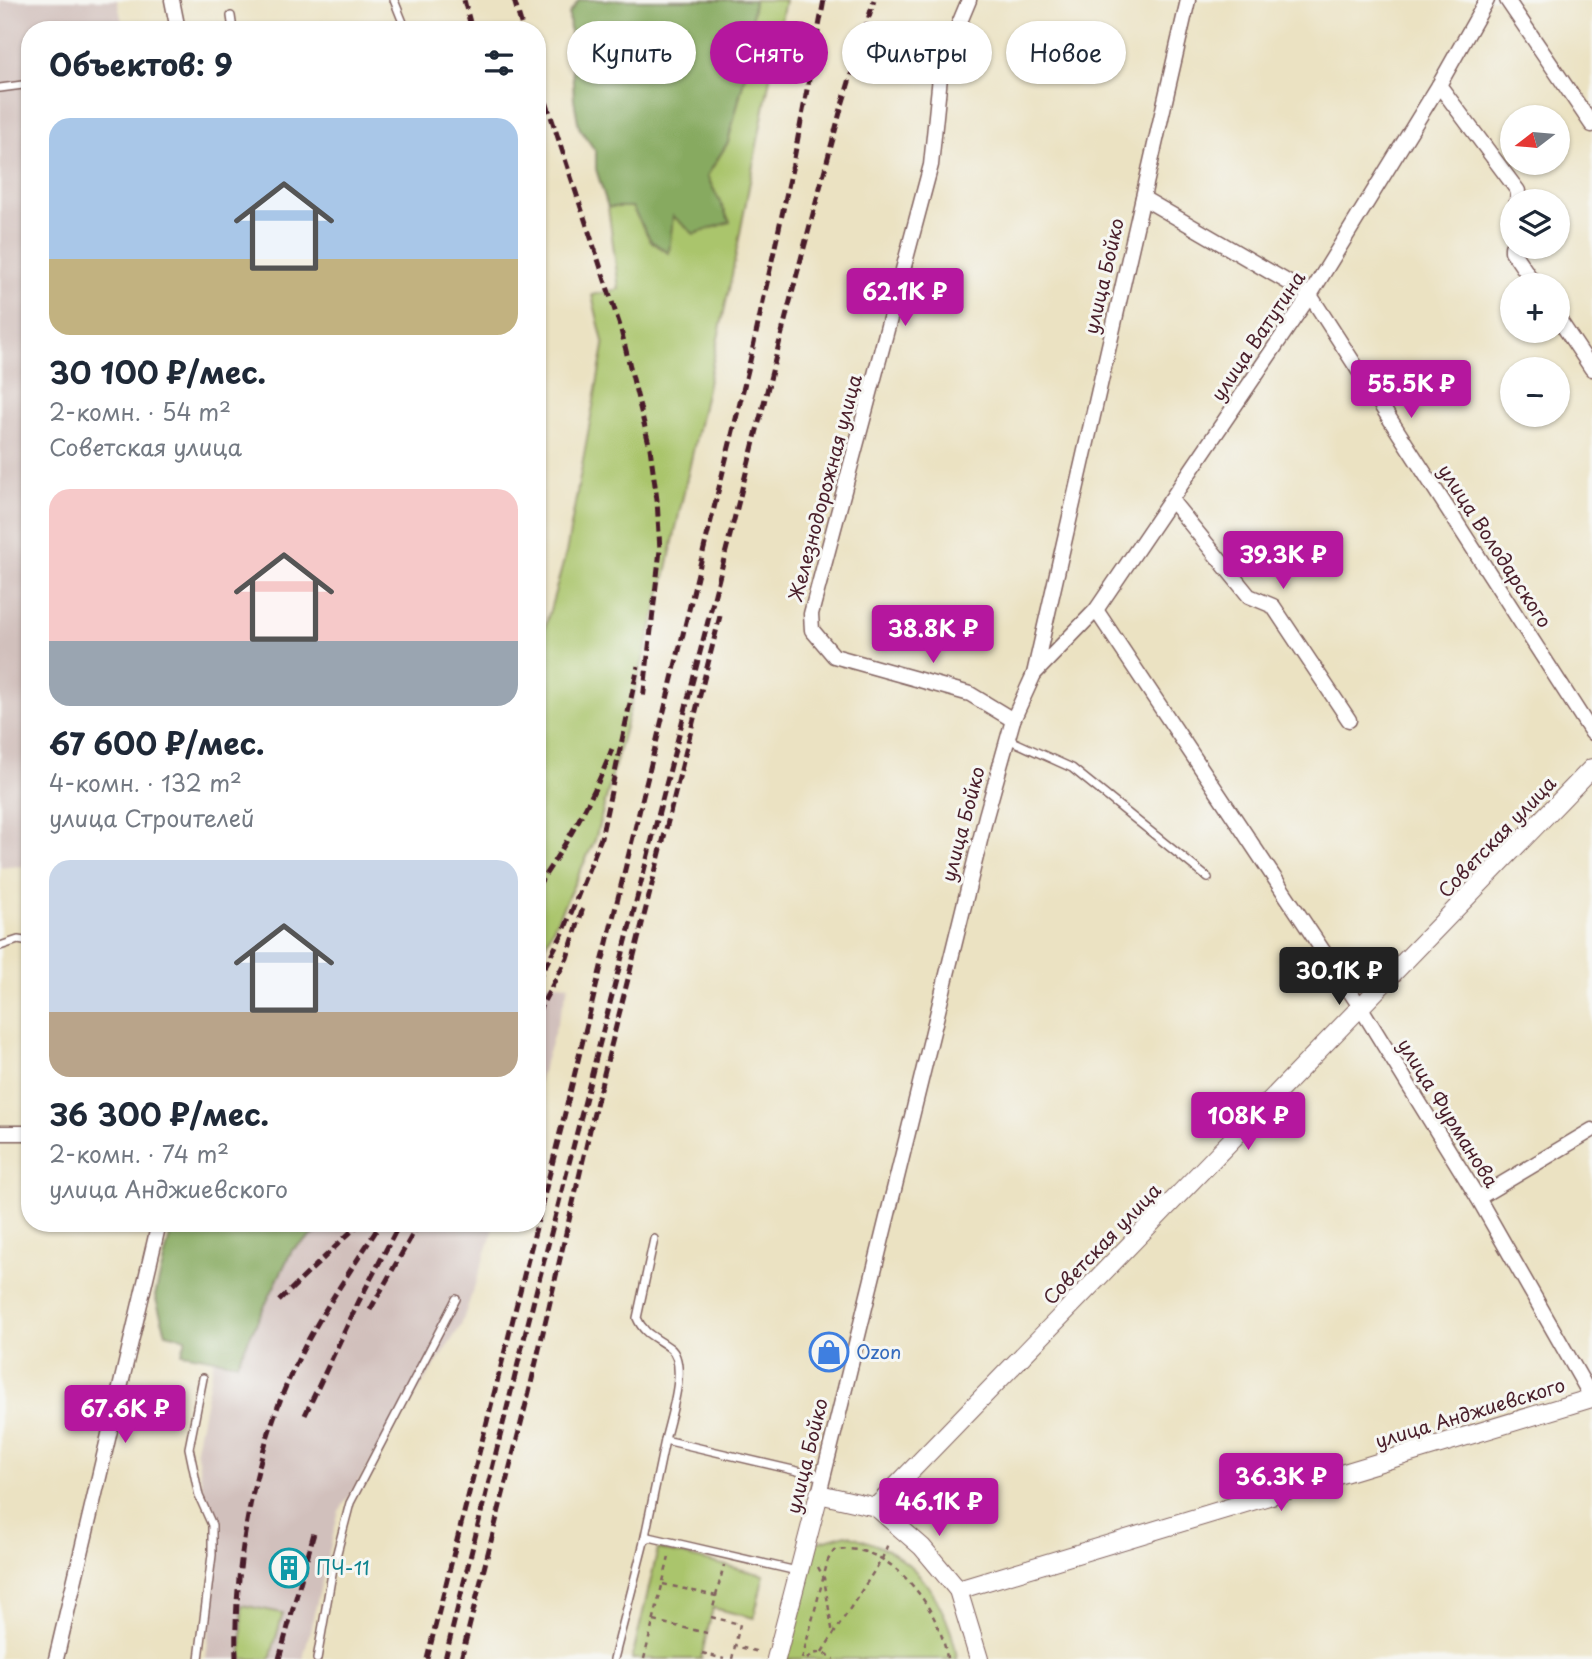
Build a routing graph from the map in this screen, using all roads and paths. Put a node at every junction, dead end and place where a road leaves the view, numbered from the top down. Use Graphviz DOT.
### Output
graph roads {
  1 [pos="172,0"];
  2 [pos="394,0"];
  3 [pos="969,0"];
  4 [pos="1188,0"];
  5 [pos="1487,0"];
  6 [pos="1507,0"];
  7 [pos="231,16"];
  8 [pos="176,21"];
  9 [pos="232,21"];
  10 [pos="402,21"];
  11 [pos="21,85"];
  12 [pos="1439,85"];
  13 [pos="0,88"];
  14 [pos="1592,125"];
  15 [pos="1517,189"];
  16 [pos="1143,198"];
  17 [pos="1310,295"];
  18 [pos="1570,336"];
  19 [pos="1592,369"];
  20 [pos="1171,500"];
  21 [pos="1096,610"];
  22 [pos="1034,674"];
  23 [pos="1013,720"];
  24 [pos="1349,720"];
  25 [pos="1592,733"];
  26 [pos="1008,738"];
  27 [pos="1592,768"];
  28 [pos="1208,878"];
  29 [pos="21,940"];
  30 [pos="0,946"];
  31 [pos="1361,1008"];
  32 [pos="1592,1130"];
  33 [pos="0,1133"];
  34 [pos="21,1133"];
  35 [pos="1478,1198"];
  36 [pos="157,1232"];
  37 [pos="654,1239"];
  38 [pos="456,1299"];
  39 [pos="203,1378"];
  40 [pos="1592,1398"];
  41 [pos="665,1440"];
  42 [pos="821,1486"];
  43 [pos="876,1507"];
  44 [pos="895,1524"];
  45 [pos="644,1542"];
  46 [pos="673,1542"];
  47 [pos="807,1542"];
  48 [pos="726,1555"];
  49 [pos="882,1559"];
  50 [pos="799,1572"];
  51 [pos="824,1578"];
  52 [pos="663,1584"];
  53 [pos="958,1590"];
  54 [pos="716,1596"];
  55 [pos="713,1608"];
  56 [pos="711,1617"];
  57 [pos="654,1621"];
  58 [pos="707,1633"];
  59 [pos="833,1635"];
  60 [pos="735,1646"];
  61 [pos="822,1652"];
  62 [pos="702,1653"];
  63 [pos="776,1658"];
  64 [pos="56,1659"];
  65 [pos="199,1659"];
  66 [pos="317,1659"];
  67 [pos="614,1659"];
  68 [pos="645,1659"];
  69 [pos="724,1659"];
  70 [pos="732,1659"];
  71 [pos="802,1659"];
  72 [pos="807,1659"];
  73 [pos="834,1659"];
  74 [pos="947,1659"];
  75 [pos="979,1659"];
  1 -- 8 [label="street"];
  2 -- 10 [label="lane"];
  3 -- 23 [label="street, Железнодорожная улица"];
  4 -- 16 [label="street, улица Бойко"];
  5 -- 12 [label="street, улица Ватутина"];
  6 -- 14 [label="street"];
  7 -- 9 [label="lane"];
  11 -- 13 [label="lane"];
  12 -- 15 [label="street"];
  12 -- 17 [label="street, улица Ватутина"];
  16 -- 17 [label="street, улица Володарского"];
  16 -- 22 [label="street, улица Бойко"];
  17 -- 20 [label="street, улица Ватутина"];
  17 -- 25 [label="street, улица Володарского"];
  18 -- 19 [label="street"];
  20 -- 21 [label="street, улица Ватутина"];
  20 -- 24 [label="street"];
  21 -- 22 [label="street, улица Ватутина"];
  21 -- 31 [label="street, улица Фурманова"];
  22 -- 23 [label="street, улица Бойко"];
  23 -- 26 [label="street, улица Бойко"];
  26 -- 28 [label="lane"];
  26 -- 42 [label="street, улица Бойко"];
  27 -- 31 [label="street, Советская улица"];
  29 -- 30 [label="lane"];
  31 -- 35 [label="street, улица Фурманова"];
  31 -- 43 [label="street, Советская улица"];
  32 -- 35 [label="street"];
  33 -- 34 [label="street"];
  35 -- 40 [label="street, улица Фурманова"];
  36 -- 64 [label="street"];
  37 -- 41 [label="lane"];
  38 -- 66 [label="lane"];
  39 -- 65 [label="lane"];
  40 -- 53 [label="street, улица Анджиевского"];
  41 -- 42 [label="lane"];
  41 -- 45 [label="lane"];
  42 -- 43 [label="street"];
  42 -- 47 [label="street, улица Бойко"];
  43 -- 44 [label="street"];
  44 -- 49 [label="path"];
  44 -- 53 [label="street"];
  45 -- 46 [label="lane"];
  45 -- 67 [label="lane"];
  46 -- 48 [label="lane"];
  46 -- 52 [label="path"];
  47 -- 50 [label="street, улица Бойко"];
  47 -- 51 [label="path"];
  48 -- 50 [label="lane"];
  48 -- 54 [label="path"];
  49 -- 51 [label="path"];
  49 -- 59 [label="path"];
  49 -- 74 [label="path"];
  50 -- 63 [label="street, улица Бойко"];
  51 -- 59 [label="path"];
  51 -- 71 [label="path"];
  52 -- 54 [label="path"];
  52 -- 57 [label="path"];
  53 -- 75 [label="street"];
  54 -- 55 [label="path"];
  56 -- 60 [label="path"];
  57 -- 58 [label="path"];
  57 -- 68 [label="path"];
  59 -- 61 [label="path"];
  60 -- 63 [label="path"];
  60 -- 70 [label="path"];
  61 -- 72 [label="path"];
  61 -- 73 [label="path"];
  62 -- 69 [label="path"];
}
